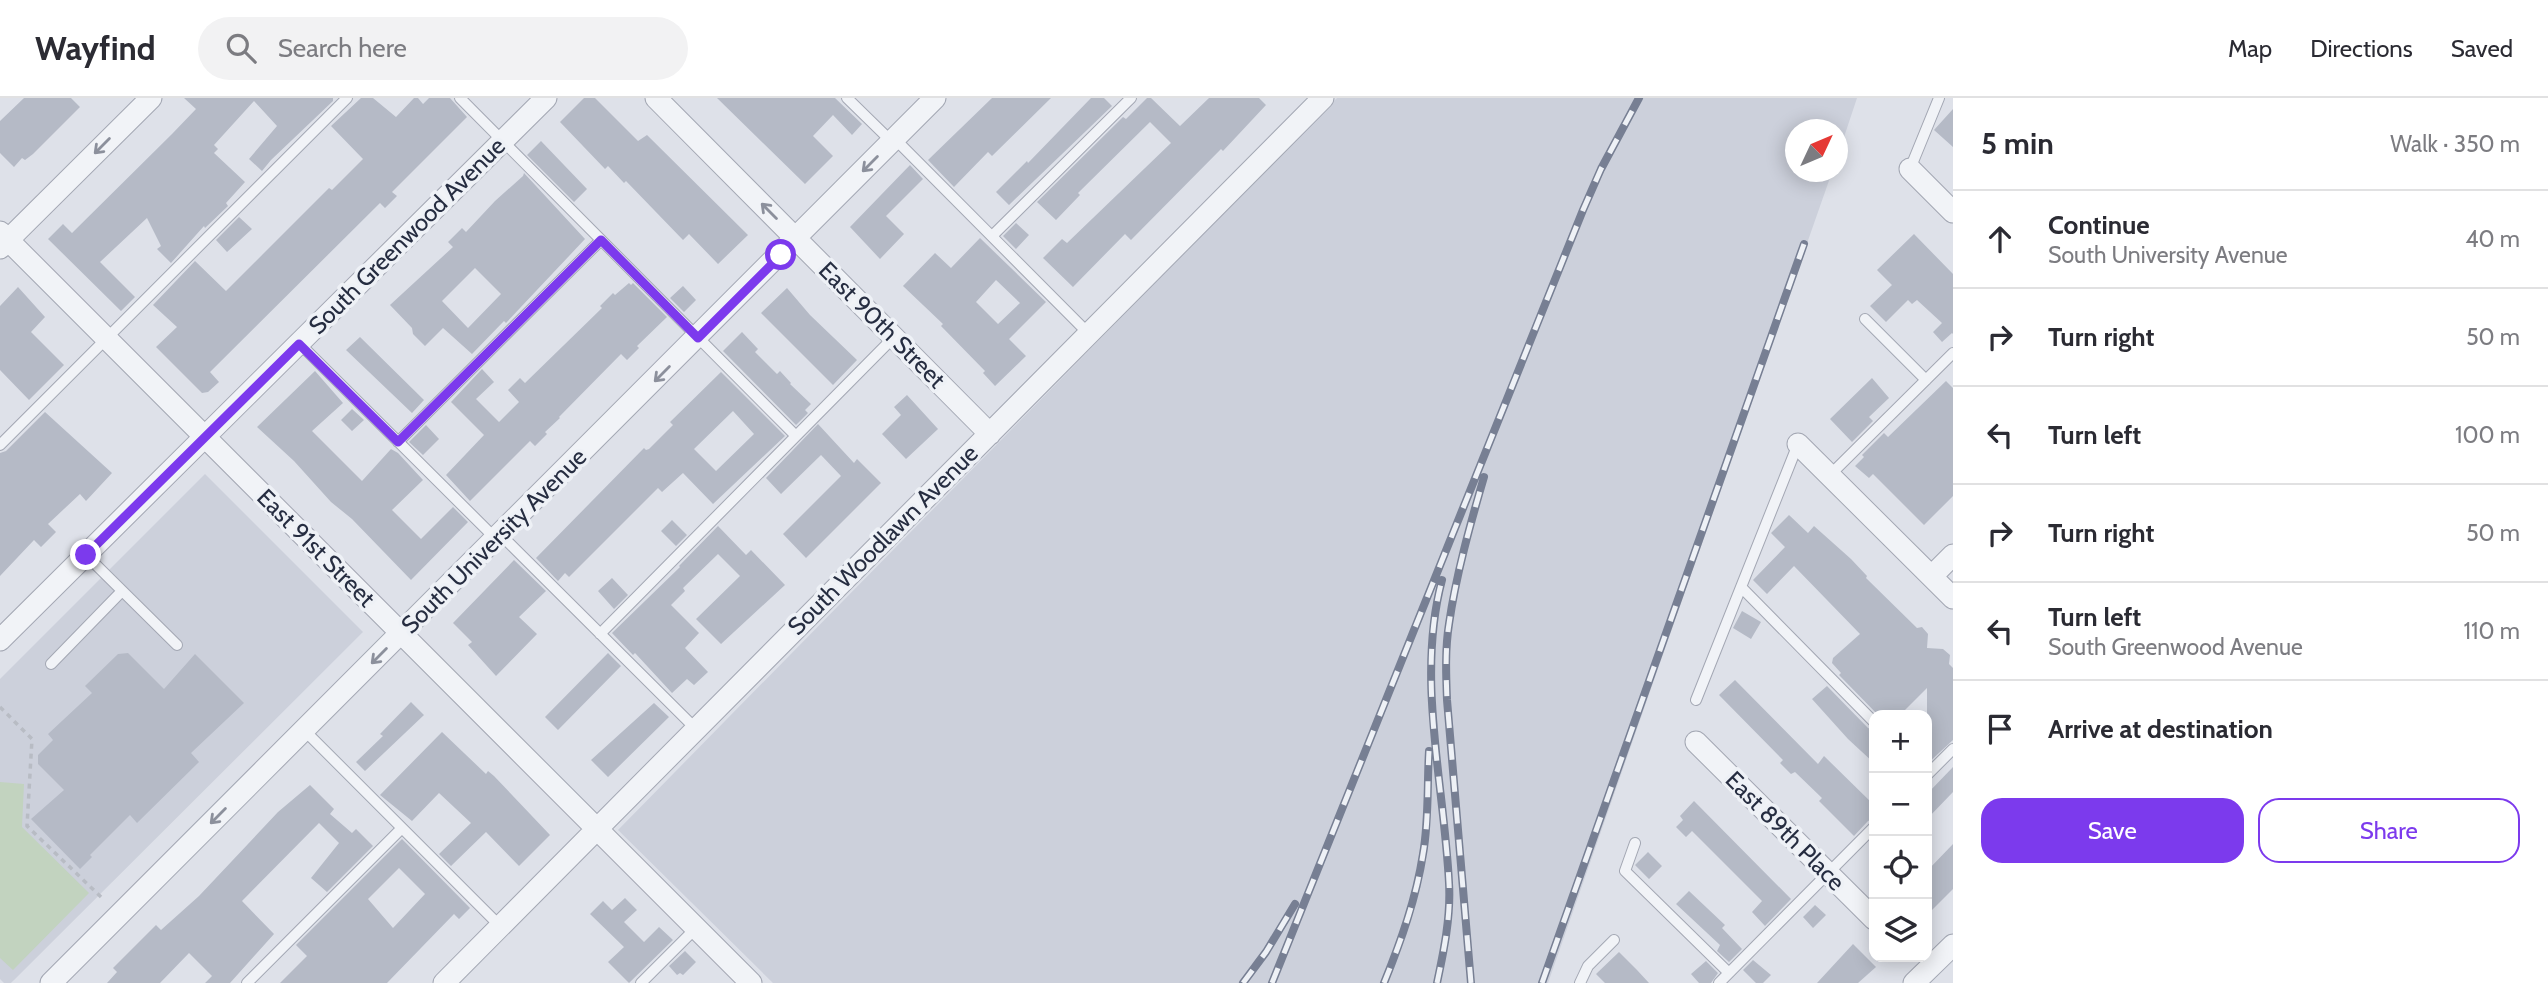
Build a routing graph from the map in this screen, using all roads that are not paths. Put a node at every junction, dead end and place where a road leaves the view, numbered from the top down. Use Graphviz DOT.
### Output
graph roads {
  1 [pos="150,98"];
  2 [pos="347,98"];
  3 [pos="460,98"];
  4 [pos="546,98"];
  5 [pos="656,98"];
  6 [pos="847,98"];
  7 [pos="935,98"];
  8 [pos="1131,98"];
  9 [pos="1323,98"];
  10 [pos="1939,98"];
  11 [pos="503,141"];
  12 [pos="893,141"];
  13 [pos="1910,169"];
  14 [pos="1953,212"];
  15 [pos="992,236"];
  16 [pos="797,239"];
  17 [pos="3,240"];
  18 [pos="601,240"];
  19 [pos="1865,318"];
  20 [pos="1089,334"];
  21 [pos="894,337"];
  22 [pos="106,338"];
  23 [pos="698,338"];
  24 [pos="299,344"];
  25 [pos="1953,353"];
  26 [pos="1926,380"];
  27 [pos="990,434"];
  28 [pos="796,436"];
  29 [pos="205,437"];
  30 [pos="398,442"];
  31 [pos="1798,444"];
  32 [pos="0,445"];
  33 [pos="1830,475"];
  34 [pos="498,537"];
  35 [pos="86,555"];
  36 [pos="1953,555"];
  37 [pos="1931,576"];
  38 [pos="1741,587"];
  39 [pos="122,591"];
  40 [pos="1953,598"];
  41 [pos="401,633"];
  42 [pos="600,634"];
  43 [pos="0,640"];
  44 [pos="177,645"];
  45 [pos="51,664"];
  46 [pos="1696,700"];
  47 [pos="1869,717"];
  48 [pos="696,729"];
  49 [pos="304,730"];
  50 [pos="1696,743"];
  51 [pos="1953,749"];
  52 [pos="1929,773"];
  53 [pos="402,828"];
  54 [pos="597,829"];
  55 [pos="1869,832"];
  56 [pos="1635,843"];
  57 [pos="1828,873"];
  58 [pos="1869,914"];
  59 [pos="500,926"];
  60 [pos="696,928"];
  61 [pos="1614,940"];
  62 [pos="1953,945"];
  63 [pos="1918,970"];
  64 [pos="1729,972"];
  65 [pos="51,983"];
  66 [pos="247,983"];
  67 [pos="443,983"];
  68 [pos="641,983"];
  69 [pos="751,983"];
  70 [pos="1580,983"];
  71 [pos="1719,983"];
  1 -- 17 [label="street, one-way"];
  2 -- 22 [label="lane"];
  3 -- 11 [label="lane"];
  4 -- 11 [label="street, South Greenwood Avenue"];
  16 -- 5 [label="street, East 90th Street, one-way"];
  6 -- 12 [label="lane"];
  7 -- 12 [label="street, South University Avenue"];
  8 -- 15 [label="lane"];
  9 -- 20 [label="street, South Woodlawn Avenue"];
  10 -- 13 [label="lane"];
  11 -- 18 [label="lane"];
  11 -- 24 [label="street, South Greenwood Avenue"];
  12 -- 15 [label="lane"];
  12 -- 16 [label="street, South University Avenue, one-way"];
  13 -- 14 [label="street"];
  15 -- 20 [label="lane"];
  16 -- 21 [label="street, East 90th Street"];
  16 -- 23 [label="street, South University Avenue"];
  17 -- 22 [label="street, East 91st Street"];
  18 -- 23 [label="lane"];
  18 -- 30 [label="lane"];
  19 -- 26 [label="lane"];
  20 -- 27 [label="street, South Woodlawn Avenue"];
  21 -- 27 [label="street, East 90th Street"];
  21 -- 28 [label="lane"];
  22 -- 29 [label="street, East 91st Street"];
  22 -- 32 [label="lane"];
  23 -- 28 [label="lane"];
  23 -- 34 [label="street, South University Avenue, one-way"];
  24 -- 29 [label="street, South Greenwood Avenue"];
  24 -- 30 [label="lane"];
  25 -- 26 [label="lane"];
  26 -- 33 [label="lane"];
  27 -- 48 [label="street, South Woodlawn Avenue"];
  28 -- 42 [label="lane"];
  29 -- 35 [label="street, South Greenwood Avenue"];
  29 -- 41 [label="street, East 91st Street"];
  30 -- 34 [label="lane"];
  31 -- 33 [label="street"];
  31 -- 38 [label="lane"];
  33 -- 37 [label="street"];
  34 -- 41 [label="street, South University Avenue"];
  34 -- 42 [label="lane"];
  35 -- 39 [label="lane"];
  35 -- 43 [label="street, South Greenwood Avenue"];
  36 -- 37 [label="street"];
  37 -- 40 [label="street"];
  38 -- 46 [label="lane"];
  38 -- 47 [label="lane"];
  39 -- 44 [label="lane"];
  39 -- 45 [label="lane"];
  41 -- 49 [label="street, South University Avenue, one-way"];
  41 -- 54 [label="street, East 91st Street"];
  42 -- 48 [label="lane"];
  48 -- 54 [label="street, South Woodlawn Avenue"];
  49 -- 53 [label="lane"];
  49 -- 65 [label="street, South University Avenue, one-way"];
  50 -- 57 [label="street, East 89th Place"];
  51 -- 52 [label="lane"];
  53 -- 59 [label="lane"];
  53 -- 66 [label="lane"];
  54 -- 59 [label="street, South Woodlawn Avenue"];
  54 -- 60 [label="street, East 91st Street"];
  55 -- 57 [label="lane"];
  56 -- 64 [label="lane"];
  57 -- 58 [label="street, East 89th Place"];
  57 -- 64 [label="lane"];
  59 -- 67 [label="street, South Woodlawn Avenue"];
  60 -- 68 [label="lane"];
  60 -- 69 [label="street, East 91st Street"];
  61 -- 70 [label="lane"];
  62 -- 63 [label="street"];
  64 -- 71 [label="lane"];
}
